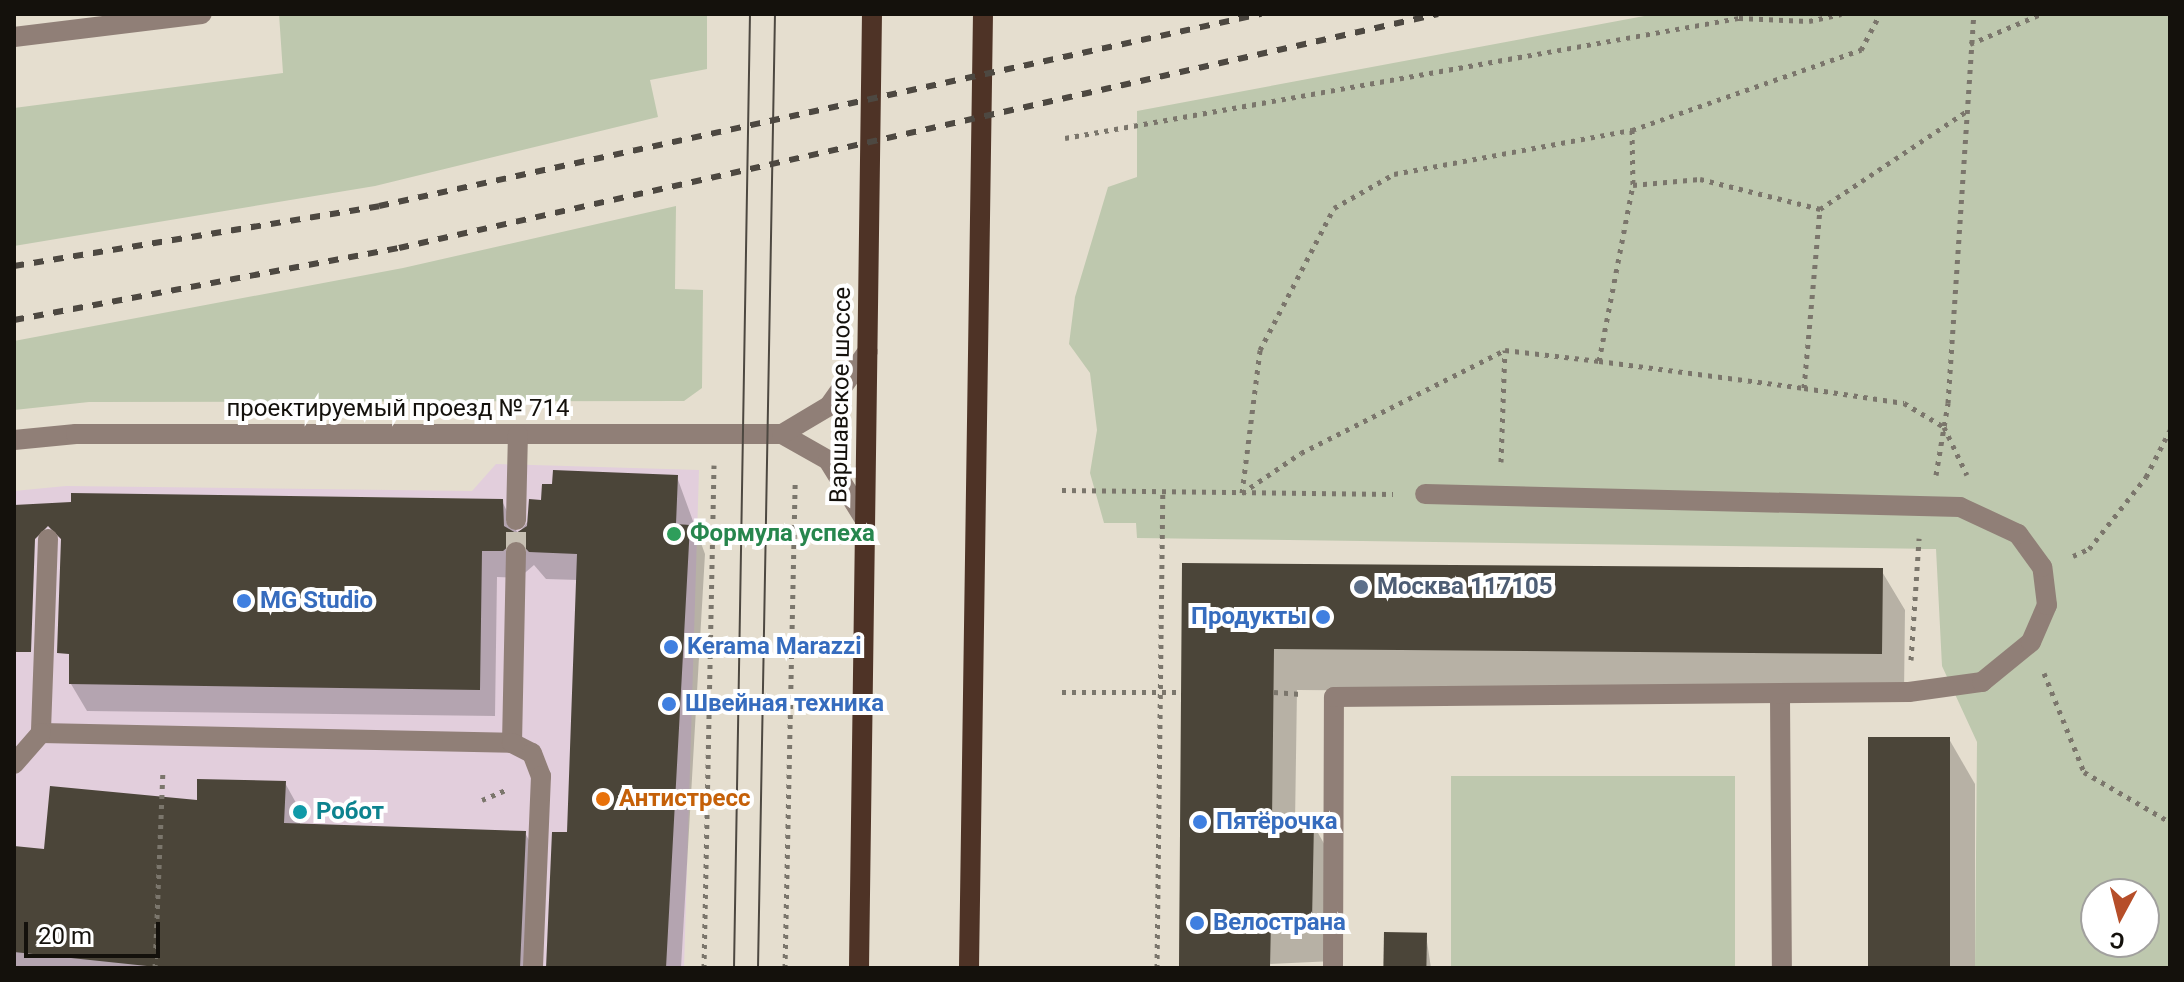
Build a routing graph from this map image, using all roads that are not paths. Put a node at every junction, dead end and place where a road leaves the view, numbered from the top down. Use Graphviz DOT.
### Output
graph roads {
  1 [pos="202,14"];
  2 [pos="872,14"];
  3 [pos="983,14"];
  4 [pos="14,37"];
  5 [pos="868,351"];
  6 [pos="518,435"];
  7 [pos="789,437"];
  8 [pos="14,440"];
  9 [pos="1425,494"];
  10 [pos="516,520"];
  11 [pos="865,520"];
  12 [pos="48,539"];
  13 [pos="516,552"];
  14 [pos="1780,698"];
  15 [pos="41,733"];
  16 [pos="512,743"];
  17 [pos="14,764"];
  18 [pos="533,968"];
  19 [pos="859,968"];
  20 [pos="969,968"];
  21 [pos="1333,968"];
  22 [pos="1782,968"];
  1 -- 4 [label="street"];
  2 -- 5 [label="main road, Варшавское шоссе"];
  3 -- 20 [label="main road"];
  5 -- 7 [label="street"];
  5 -- 11 [label="main road, Варшавское шоссе"];
  6 -- 7 [label="street, проектируемый проезд № 714"];
  6 -- 8 [label="street, проектируемый проезд № 714"];
  6 -- 10 [label="street"];
  7 -- 11 [label="street"];
  9 -- 14 [label="street"];
  11 -- 19 [label="main road, Варшавское шоссе"];
  12 -- 15 [label="street"];
  13 -- 16 [label="street"];
  14 -- 21 [label="street"];
  14 -- 22 [label="street"];
  15 -- 16 [label="street"];
  15 -- 17 [label="street"];
  16 -- 18 [label="street"];
}
